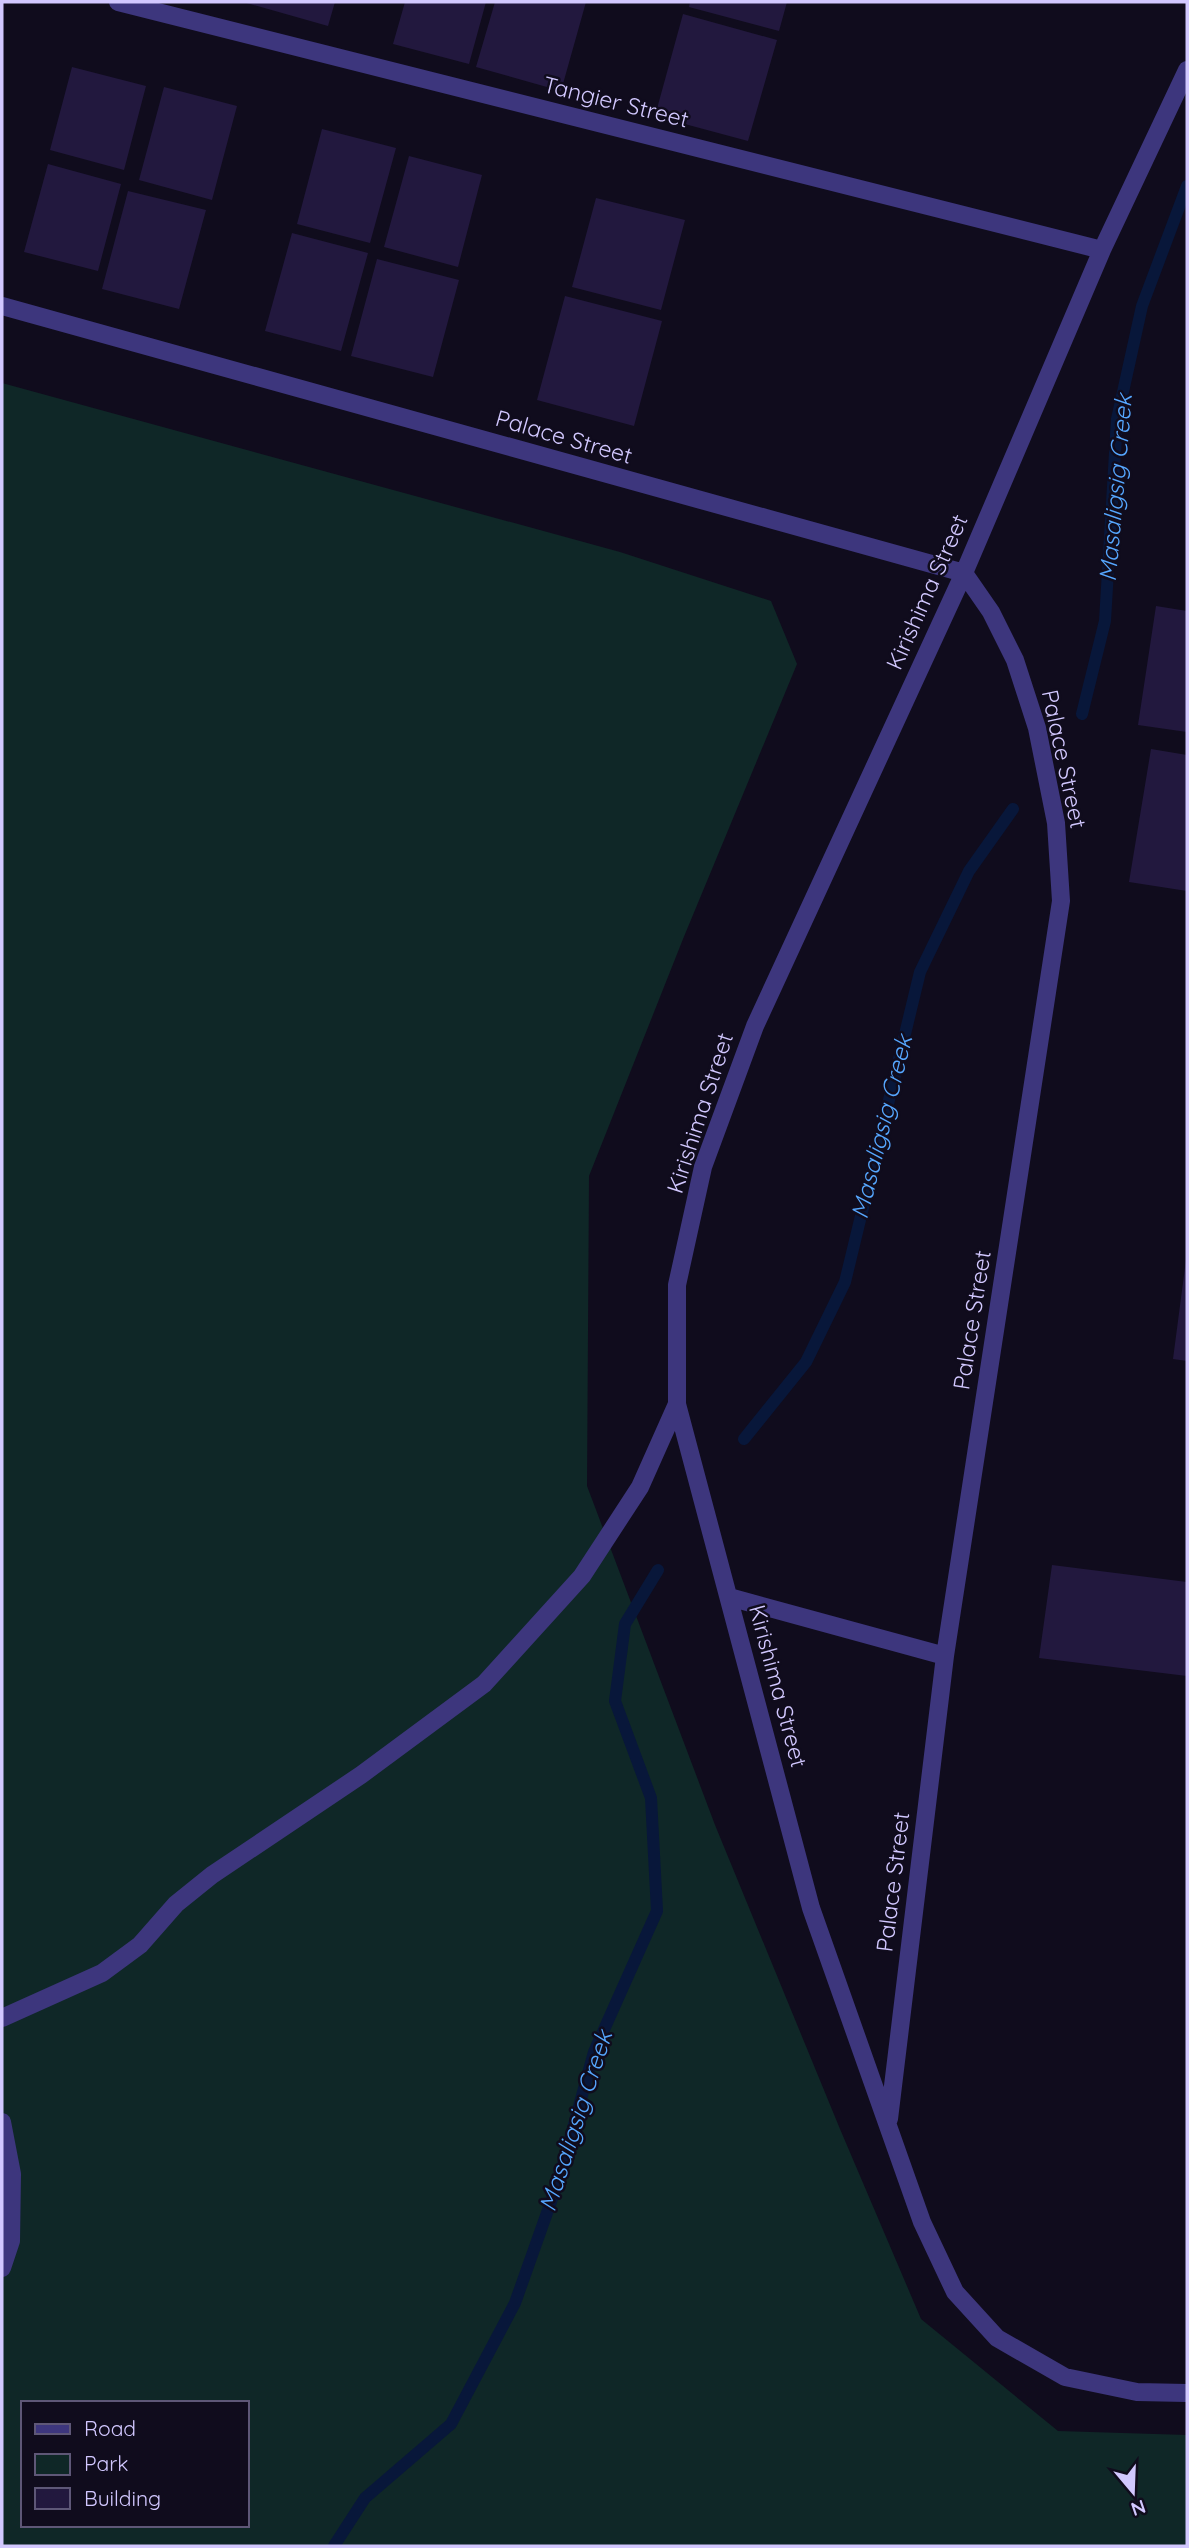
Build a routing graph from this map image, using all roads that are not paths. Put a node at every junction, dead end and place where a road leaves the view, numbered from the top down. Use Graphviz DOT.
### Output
graph roads {
  1 [pos="118,2"];
  2 [pos="1187,70"];
  3 [pos="1102,250"];
  4 [pos="2,306"];
  5 [pos="964,573"];
  6 [pos="677,1404"];
  7 [pos="729,1597"];
  8 [pos="945,1656"];
  9 [pos="2,2018"];
  10 [pos="2,2122"];
  11 [pos="888,2124"];
  12 [pos="2,2268"];
  13 [pos="1187,2393"];
  1 -- 3 [label="street, Tangier Street"];
  2 -- 3 [label="street, Kirishima Street"];
  3 -- 5 [label="street, Kirishima Street"];
  4 -- 5 [label="street, Palace Street"];
  5 -- 6 [label="street, Kirishima Street"];
  5 -- 8 [label="street, Palace Street"];
  6 -- 7 [label="street, Kirishima Street"];
  6 -- 9 [label="street"];
  7 -- 8 [label="street"];
  7 -- 11 [label="street, Kirishima Street"];
  8 -- 11 [label="street, Palace Street"];
  10 -- 12 [label="street"];
  11 -- 13 [label="street, Kirishima Street"];
}
